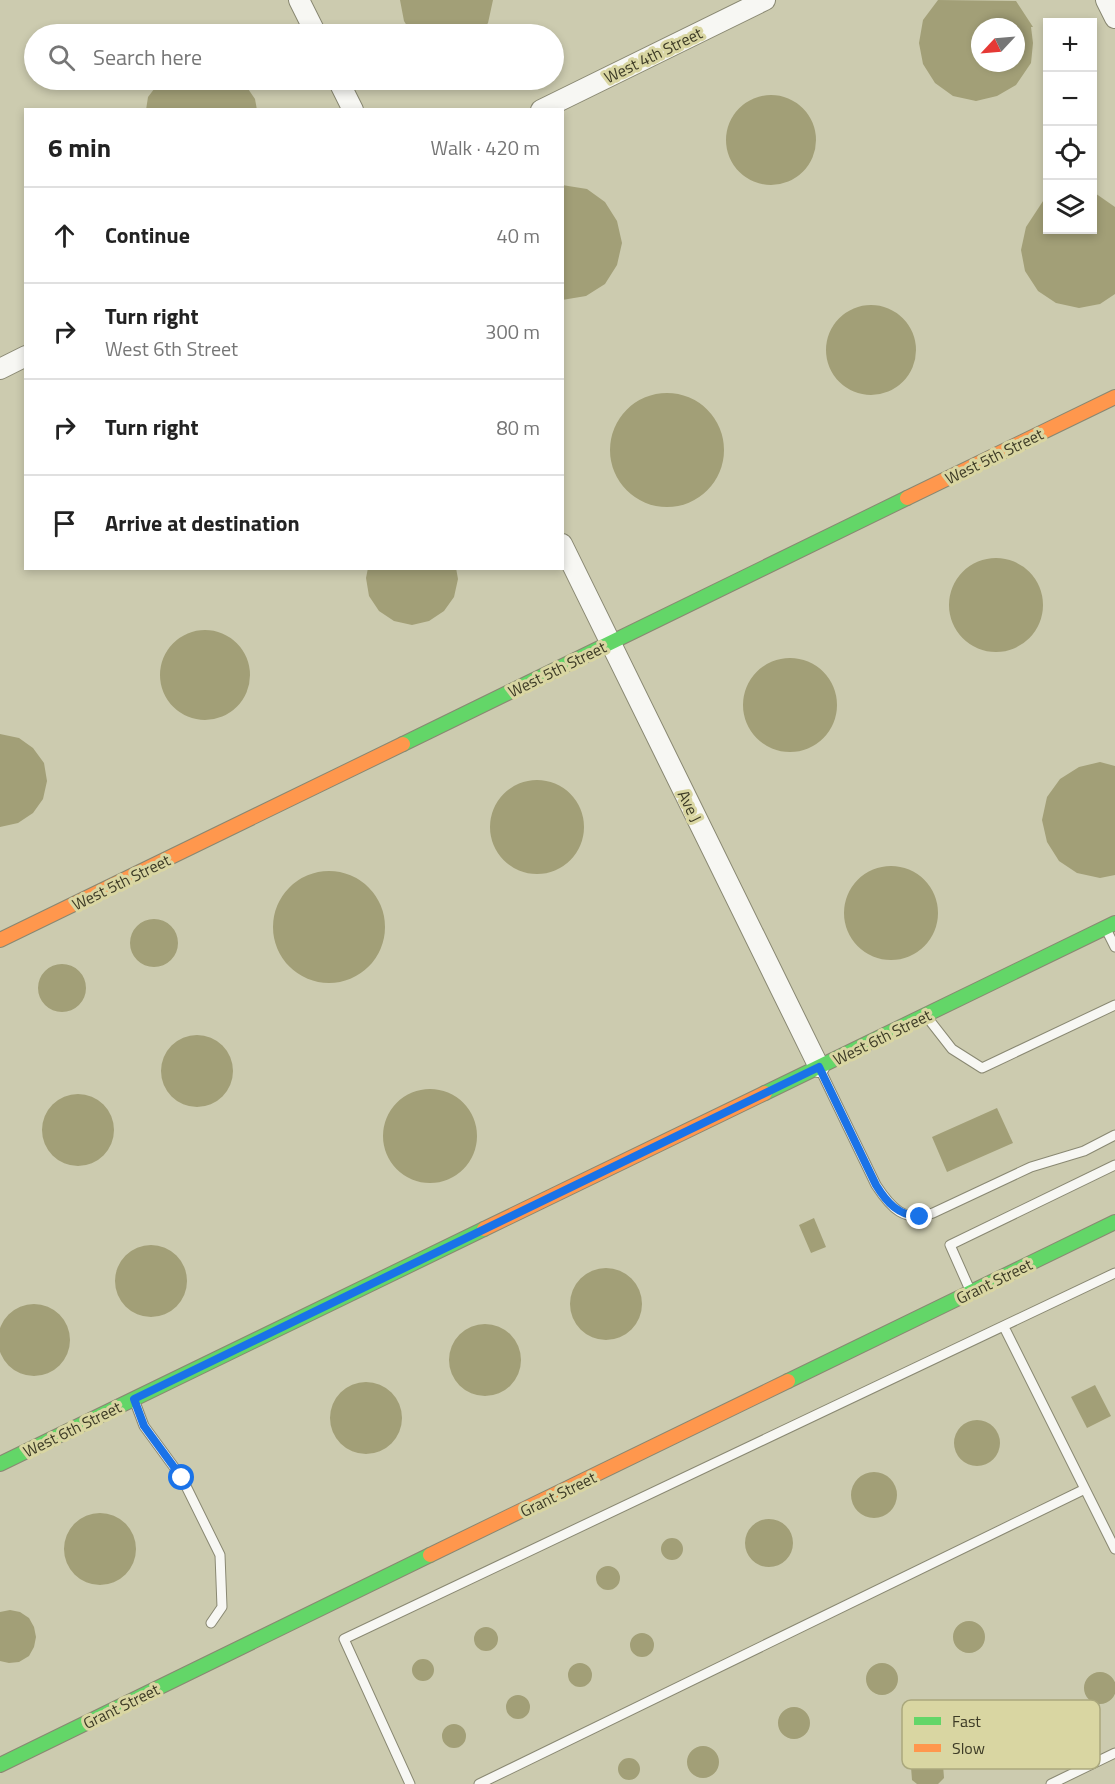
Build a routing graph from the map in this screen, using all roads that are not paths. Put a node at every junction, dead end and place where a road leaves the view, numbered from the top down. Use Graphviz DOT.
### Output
graph roads {
  1 [pos="299,0"];
  2 [pos="765,0"];
  3 [pos="1106,0"];
  4 [pos="1115,18"];
  5 [pos="311,24"];
  6 [pos="343,90"];
  7 [pos="352,108"];
  8 [pos="545,108"];
  9 [pos="24,357"];
  10 [pos="0,369"];
  11 [pos="1115,397"];
  12 [pos="564,548"];
  13 [pos="610,643"];
  14 [pos="1110,925"];
  15 [pos="0,940"];
  16 [pos="1115,947"];
  17 [pos="1115,1005"];
  18 [pos="925,1015"];
  19 [pos="819,1067"];
  20 [pos="1115,1135"];
  21 [pos="1115,1165"];
  22 [pos="1115,1222"];
  23 [pos="1115,1273"];
  24 [pos="971,1292"];
  25 [pos="1004,1327"];
  26 [pos="134,1399"];
  27 [pos="0,1464"];
  28 [pos="1085,1489"];
  29 [pos="1115,1549"];
  30 [pos="211,1623"];
  31 [pos="1115,1753"];
  32 [pos="1100,1760"];
  33 [pos="0,1765"];
  34 [pos="1082,1769"];
  35 [pos="410,1784"];
  36 [pos="479,1784"];
  37 [pos="1051,1784"];
  1 -- 5 [label="street"];
  2 -- 8 [label="street, West 4th Street"];
  3 -- 4 [label="street"];
  6 -- 7 [label="street"];
  9 -- 10 [label="street"];
  11 -- 13 [label="street, West 5th Street"];
  12 -- 13 [label="street, Ave J"];
  13 -- 15 [label="street, West 5th Street"];
  13 -- 19 [label="street, Ave J"];
  14 -- 16 [label="lane"];
  14 -- 18 [label="street, West 6th Street"];
  17 -- 18 [label="lane"];
  18 -- 19 [label="street, West 6th Street"];
  19 -- 20 [label="lane"];
  19 -- 26 [label="street, West 6th Street"];
  21 -- 24 [label="lane"];
  22 -- 24 [label="street, Grant Street"];
  23 -- 25 [label="lane"];
  24 -- 33 [label="street, Grant Street"];
  25 -- 28 [label="lane"];
  25 -- 35 [label="lane"];
  26 -- 27 [label="street, West 6th Street"];
  26 -- 30 [label="lane"];
  28 -- 29 [label="lane"];
  28 -- 36 [label="lane"];
  31 -- 32 [label="lane"];
  34 -- 37 [label="lane"];
}
